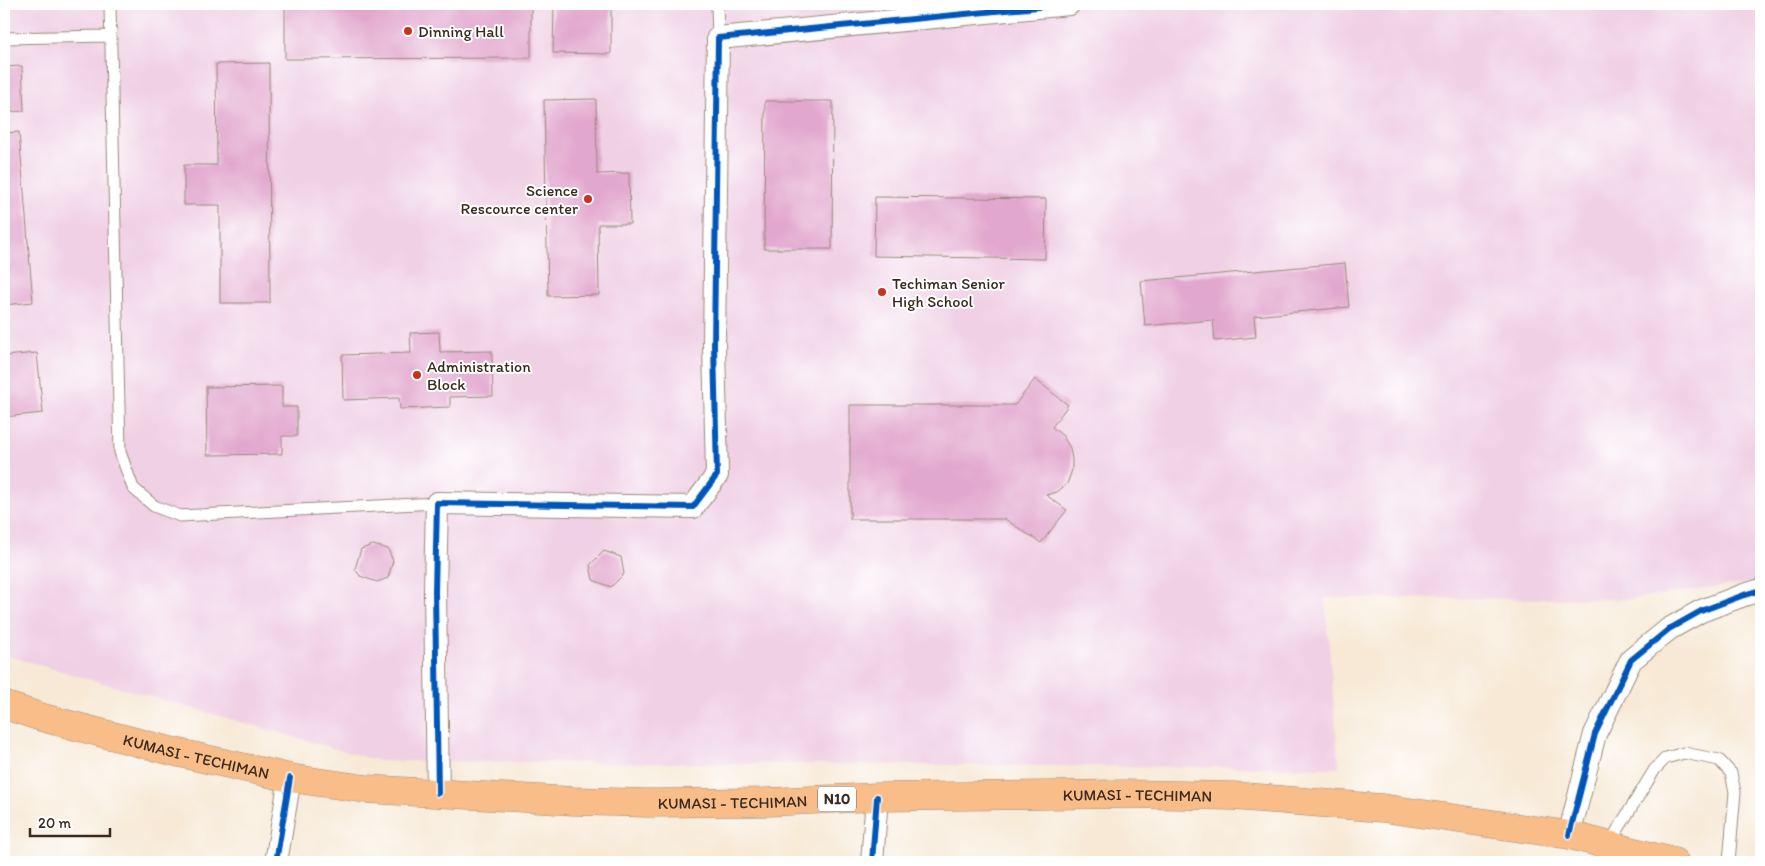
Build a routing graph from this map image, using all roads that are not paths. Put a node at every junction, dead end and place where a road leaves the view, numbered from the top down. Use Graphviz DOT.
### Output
graph roads {
  1 [pos="110,4"];
  2 [pos="717,4"];
  3 [pos="1068,4"];
  4 [pos="109,36"];
  5 [pos="4,38"];
  6 [pos="718,38"];
  7 [pos="437,503"];
  8 [pos="1761,590"];
  9 [pos="4,705"];
  10 [pos="290,778"];
  11 [pos="438,793"];
  12 [pos="877,797"];
  13 [pos="1569,835"];
  14 [pos="1609,844"];
  15 [pos="276,862"];
  16 [pos="872,862"];
  17 [pos="1674,862"];
  18 [pos="1729,862"];
  1 -- 4 [label="lane"];
  2 -- 6 [label="lane"];
  3 -- 6 [label="street"];
  4 -- 5 [label="lane"];
  4 -- 7 [label="lane"];
  6 -- 7 [label="street"];
  7 -- 11 [label="street"];
  8 -- 13 [label="street"];
  9 -- 10 [label="highway, KUMASI - TECHIMAN / N10"];
  10 -- 11 [label="highway, KUMASI - TECHIMAN / N10"];
  10 -- 15 [label="street"];
  11 -- 12 [label="highway, KUMASI - TECHIMAN / N10"];
  12 -- 13 [label="highway, KUMASI - TECHIMAN / N10"];
  12 -- 16 [label="street"];
  13 -- 14 [label="highway, KUMASI - TECHIMAN / N10"];
  14 -- 17 [label="highway, KUMASI - TECHIMAN / N10"];
  14 -- 18 [label="lane"];
}
